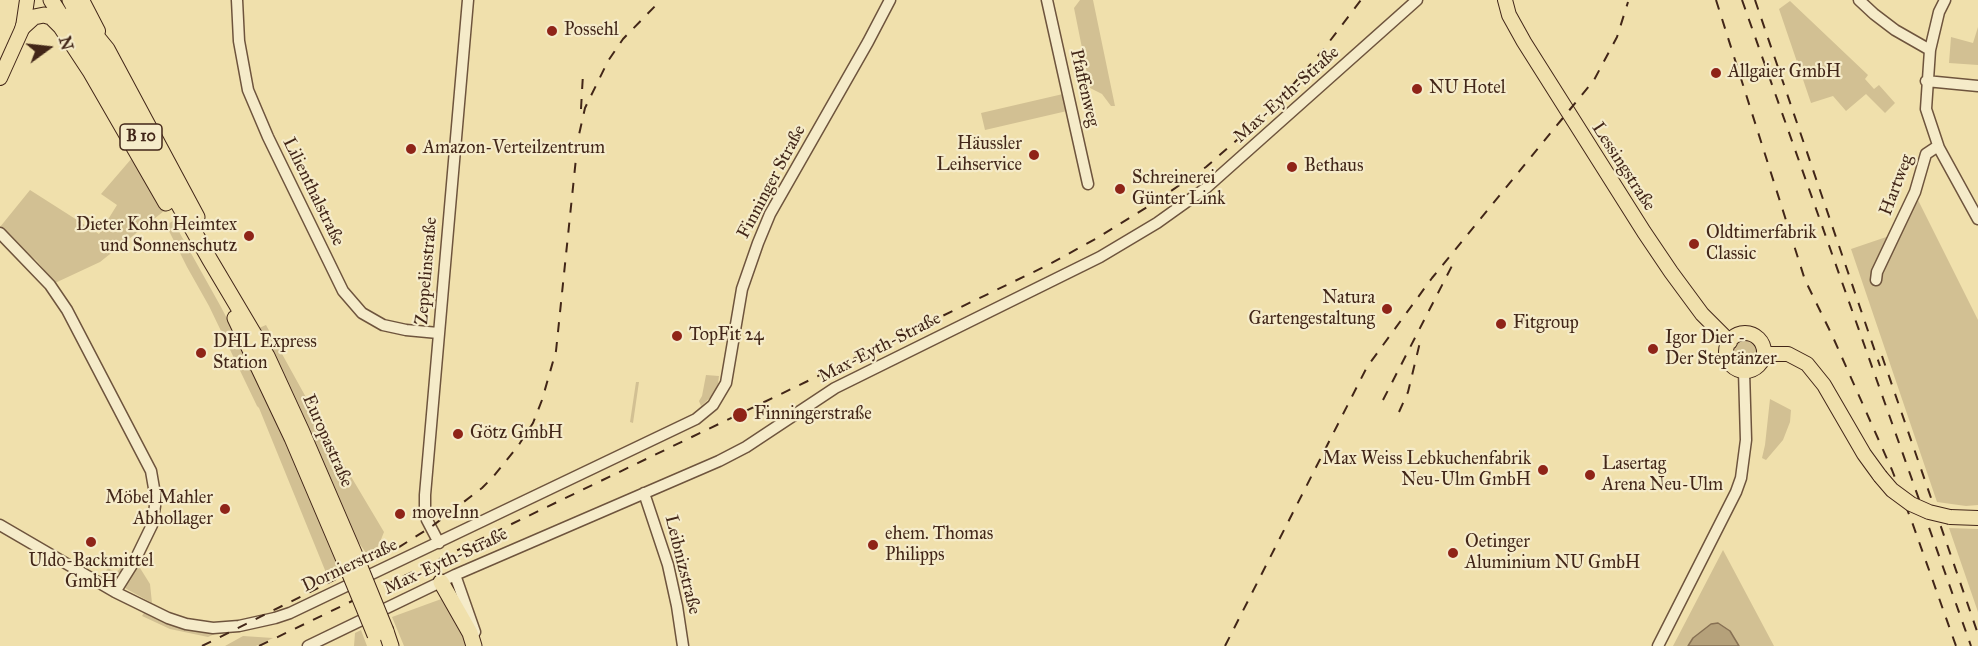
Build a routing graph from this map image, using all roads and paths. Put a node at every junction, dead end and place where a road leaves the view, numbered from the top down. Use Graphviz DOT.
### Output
graph roads {
  1 [pos="36,0"];
  2 [pos="51,0"];
  3 [pos="82,0"];
  4 [pos="237,0"];
  5 [pos="468,0"];
  6 [pos="888,0"];
  7 [pos="1047,0"];
  8 [pos="1418,0"];
  9 [pos="1505,0"];
  10 [pos="1859,0"];
  11 [pos="1945,0"];
  12 [pos="25,4"];
  13 [pos="71,7"];
  14 [pos="23,27"];
  15 [pos="107,49"];
  16 [pos="76,50"];
  17 [pos="1930,50"];
  18 [pos="0,78"];
  19 [pos="1926,81"];
  20 [pos="1978,86"];
  21 [pos="1938,146"];
  22 [pos="1088,184"];
  23 [pos="1978,219"];
  24 [pos="0,233"];
  25 [pos="210,260"];
  26 [pos="1876,280"];
  27 [pos="438,333"];
  28 [pos="242,336"];
  29 [pos="1730,342"];
  30 [pos="1764,354"];
  31 [pos="267,357"];
  32 [pos="1744,371"];
  33 [pos="709,409"];
  34 [pos="644,493"];
  35 [pos="1978,518"];
  36 [pos="0,525"];
  37 [pos="439,543"];
  38 [pos="352,564"];
  39 [pos="448,578"];
  40 [pos="115,592"];
  41 [pos="380,638"];
  42 [pos="308,646"];
  43 [pos="391,646"];
  44 [pos="474,646"];
  45 [pos="480,646"];
  46 [pos="683,646"];
  47 [pos="1658,646"];
  1 -- 12 [label="main road"];
  2 -- 16 [label="highway"];
  3 -- 15 [label="main road"];
  4 -- 27 [label="street, Lilienthalstraße"];
  5 -- 27 [label="street, Zeppelinstraße"];
  6 -- 33 [label="street, Finninger Straße"];
  7 -- 22 [label="street, Pfaffenweg"];
  8 -- 34 [label="street, Max-Eyth-Straße"];
  9 -- 29 [label="main road, Lessingstraße"];
  10 -- 17 [label="street"];
  11 -- 17 [label="street, Hartweg"];
  12 -- 14 [label="main road"];
  13 -- 15 [label="highway"];
  13 -- 25 [label="highway, Europastraße / B 10"];
  14 -- 16 [label="highway"];
  14 -- 18 [label="main road"];
  15 -- 31 [label="highway"];
  16 -- 28 [label="highway"];
  17 -- 19 [label="street, Hartweg"];
  19 -- 20 [label="street"];
  19 -- 21 [label="street, Hartweg"];
  21 -- 23 [label="street"];
  21 -- 26 [label="street, Hartweg"];
  24 -- 40 [label="street"];
  25 -- 28 [label="highway, Europastraße / B 10"];
  25 -- 31 [label="highway, Europastraße / B 10"];
  27 -- 37 [label="street, Zeppelinstraße"];
  28 -- 38 [label="highway, Europastraße / B 10"];
  29 -- 30 [label="main road"];
  29 -- 32 [label="main road"];
  30 -- 32 [label="main road"];
  30 -- 35 [label="main road, bridge"];
  31 -- 38 [label="highway, Europastraße / B 10"];
  32 -- 47 [label="street"];
  33 -- 37 [label="street, Dornierstraße"];
  34 -- 39 [label="street, Max-Eyth-Straße"];
  34 -- 46 [label="street, Leibnizstraße"];
  36 -- 40 [label="street, Dornierstraße"];
  37 -- 40 [label="street, Dornierstraße"];
  38 -- 41 [label="highway, Europastraße / B 10, bridge"];
  39 -- 42 [label="street, Max-Eyth-Straße"];
  39 -- 44 [label="highway"];
  39 -- 45 [label="street"];
  41 -- 43 [label="highway, Europastraße / B 10"];
}
